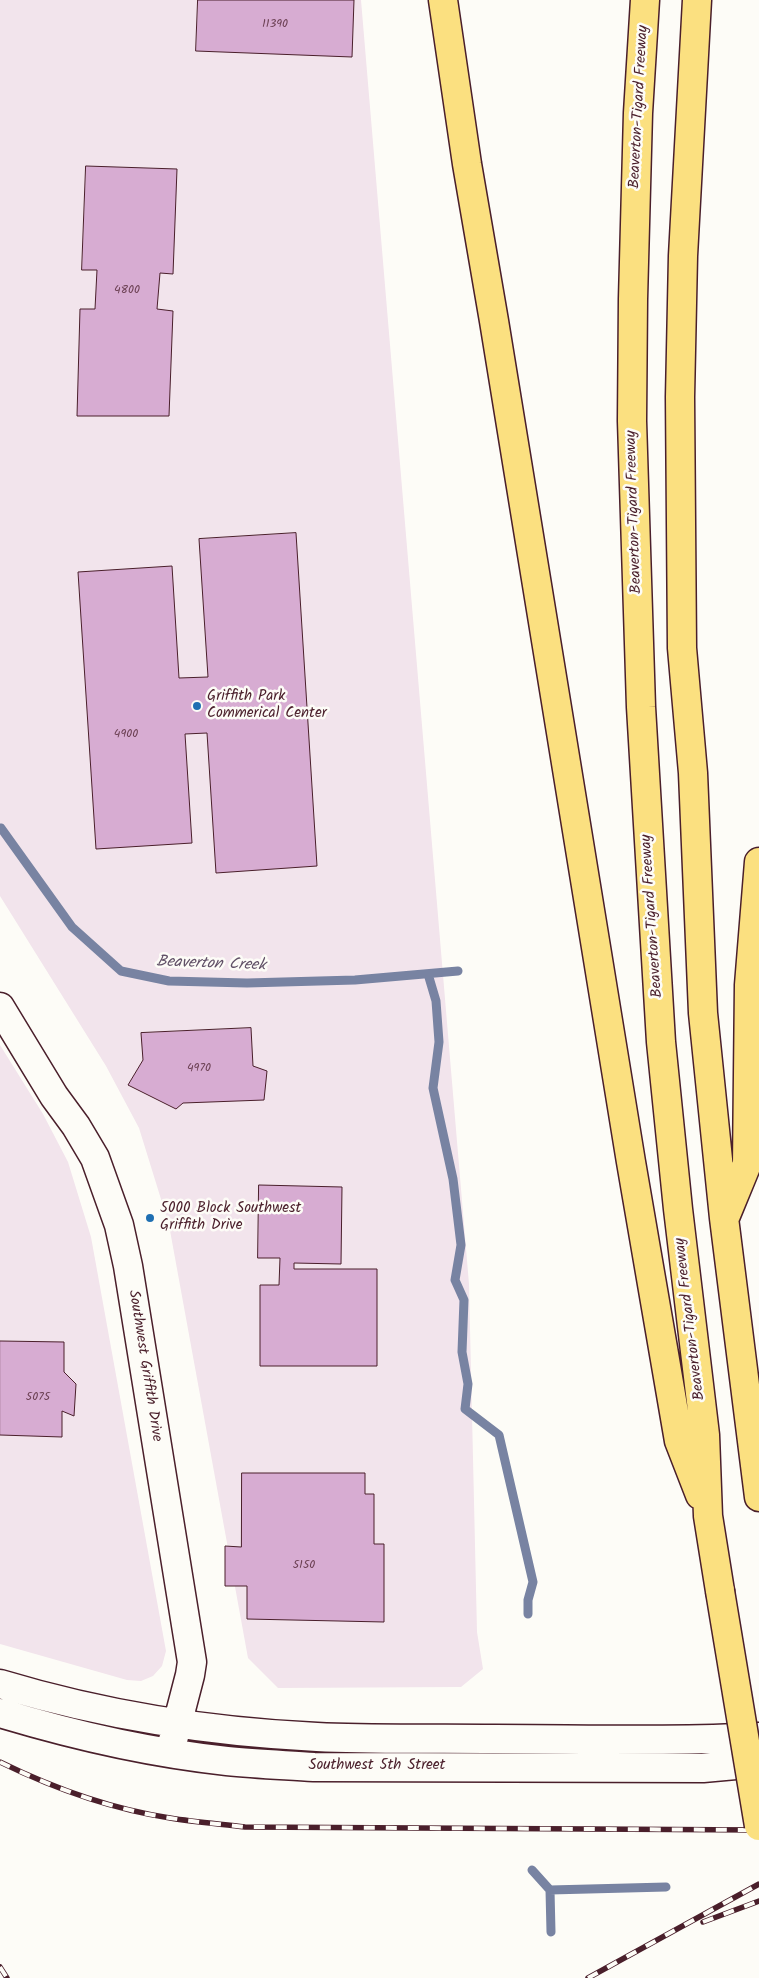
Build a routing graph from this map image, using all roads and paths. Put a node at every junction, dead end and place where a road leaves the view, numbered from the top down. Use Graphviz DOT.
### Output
graph roads {
  1 [pos="443,0"];
  2 [pos="645,0"];
  3 [pos="697,0"];
  4 [pos="759,862"];
  5 [pos="0,1007"];
  6 [pos="724,1218"];
  7 [pos="759,1497"];
  8 [pos="708,1516"];
  9 [pos="0,1684"];
  10 [pos="0,1713"];
  11 [pos="176,1724"];
  12 [pos="759,1736"];
  13 [pos="170,1752"];
  14 [pos="759,1763"];
  15 [pos="759,1826"];
  1 -- 8 [label="highway"];
  2 -- 8 [label="highway, Beaverton-Tigard Freeway"];
  3 -- 6 [label="highway"];
  4 -- 6 [label="highway"];
  5 -- 11 [label="street, Southwest Griffith Drive"];
  6 -- 7 [label="highway"];
  8 -- 15 [label="highway, Beaverton-Tigard Freeway, bridge"];
  9 -- 11 [label="street, Southwest 5th Street"];
  10 -- 13 [label="street, Southwest 5th Street"];
  11 -- 12 [label="street, Southwest 5th Street"];
  11 -- 13 [label="street, Southwest Griffith Drive"];
  13 -- 14 [label="street, Southwest 5th Street"];
}
